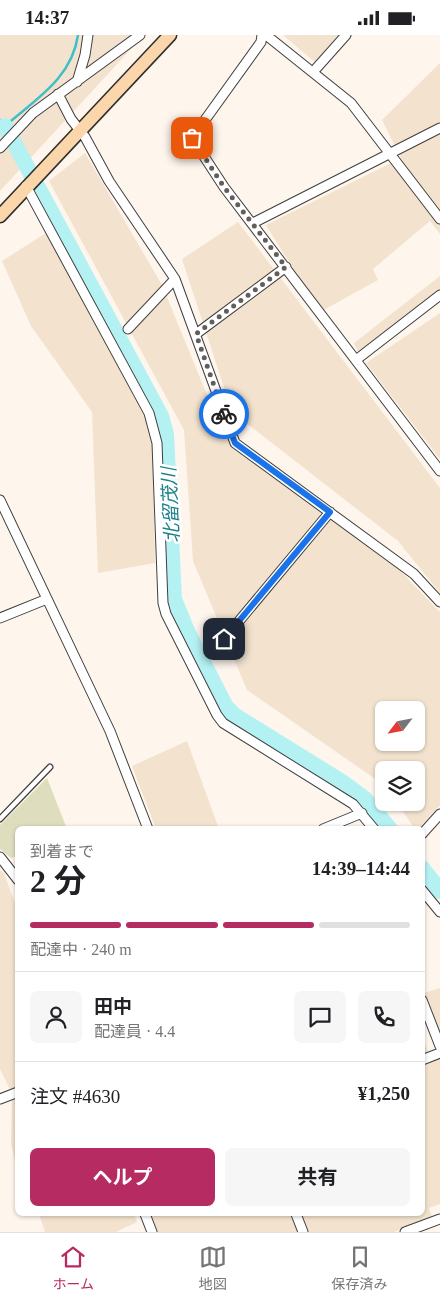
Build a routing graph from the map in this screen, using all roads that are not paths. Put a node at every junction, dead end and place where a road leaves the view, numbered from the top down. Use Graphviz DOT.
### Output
graph roads {
  1 [pos="88,35"];
  2 [pos="140,35"];
  3 [pos="170,35"];
  4 [pos="264,35"];
  5 [pos="346,35"];
  6 [pos="313,71"];
  7 [pos="77,82"];
  8 [pos="58,94"];
  9 [pos="440,128"];
  10 [pos="79,131"];
  11 [pos="2,146"];
  12 [pos="389,153"];
  13 [pos="31,181"];
  14 [pos="0,216"];
  15 [pos="440,219"];
  16 [pos="253,223"];
  17 [pos="286,267"];
  18 [pos="175,279"];
  19 [pos="440,295"];
  20 [pos="128,329"];
  21 [pos="196,334"];
  22 [pos="356,360"];
  23 [pos="440,471"];
  24 [pos="0,500"];
  25 [pos="330,512"];
  26 [pos="47,599"];
  27 [pos="440,602"];
  28 [pos="0,618"];
  29 [pos="224,639"];
  30 [pos="50,767"];
  31 [pos="362,813"];
  32 [pos="440,814"];
  33 [pos="0,819"];
  34 [pos="147,826"];
  35 [pos="330,826"];
  36 [pos="372,826"];
  37 [pos="425,831"];
  38 [pos="0,857"];
  39 [pos="15,876"];
  40 [pos="425,894"];
  41 [pos="440,911"];
  42 [pos="425,1008"];
  43 [pos="440,1047"];
  44 [pos="440,1053"];
  45 [pos="425,1059"];
  46 [pos="15,1093"];
  47 [pos="0,1099"];
  48 [pos="146,1216"];
  49 [pos="297,1216"];
  50 [pos="440,1219"];
  51 [pos="149,1231"];
  52 [pos="304,1232"];
  53 [pos="405,1232"];
  1 -- 7 [label="street"];
  2 -- 7 [label="street"];
  3 -- 10 [label="street"];
  4 -- 6 [label="street"];
  4 -- 16 [label="street"];
  5 -- 6 [label="street"];
  6 -- 12 [label="street"];
  7 -- 8 [label="street"];
  8 -- 10 [label="street"];
  8 -- 11 [label="street"];
  9 -- 12 [label="street"];
  10 -- 13 [label="street"];
  10 -- 18 [label="street"];
  12 -- 15 [label="street"];
  12 -- 16 [label="street"];
  13 -- 14 [label="street"];
  13 -- 31 [label="street"];
  16 -- 17 [label="street"];
  17 -- 21 [label="street"];
  17 -- 22 [label="street"];
  18 -- 20 [label="street"];
  18 -- 21 [label="street"];
  19 -- 22 [label="street"];
  21 -- 25 [label="street"];
  22 -- 23 [label="street"];
  24 -- 26 [label="street"];
  25 -- 27 [label="street"];
  25 -- 29 [label="street"];
  26 -- 28 [label="street"];
  26 -- 34 [label="street"];
  30 -- 33 [label="lane"];
  31 -- 35 [label="street"];
  31 -- 36 [label="street"];
  32 -- 37 [label="street"];
  38 -- 39 [label="street"];
  40 -- 41 [label="street"];
  42 -- 43 [label="street"];
  44 -- 45 [label="street"];
  46 -- 47 [label="street"];
  48 -- 51 [label="street"];
  49 -- 52 [label="street"];
  50 -- 53 [label="street"];
}
